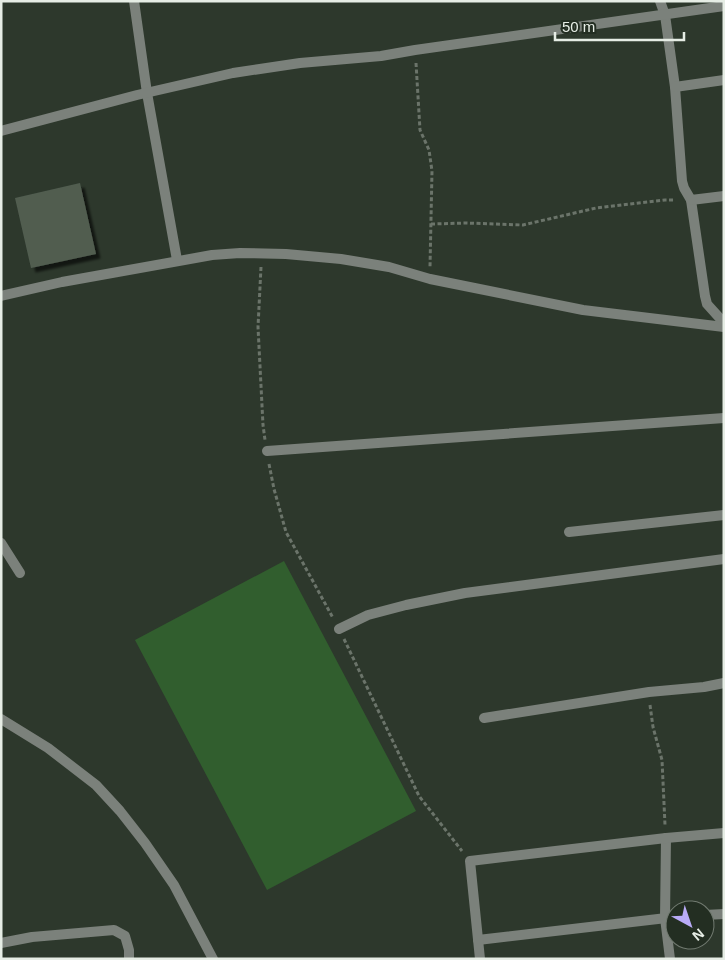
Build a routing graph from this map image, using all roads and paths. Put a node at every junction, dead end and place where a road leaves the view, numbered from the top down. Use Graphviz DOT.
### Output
graph roads {
  1 [pos="134,1"];
  2 [pos="660,1"];
  3 [pos="724,6"];
  4 [pos="665,15"];
  5 [pos="415,50"];
  6 [pos="724,80"];
  7 [pos="675,87"];
  8 [pos="147,93"];
  9 [pos="1,131"];
  10 [pos="724,196"];
  11 [pos="691,200"];
  12 [pos="431,224"];
  13 [pos="261,254"];
  14 [pos="178,260"];
  15 [pos="430,279"];
  16 [pos="1,296"];
  17 [pos="724,325"];
  18 [pos="724,418"];
  19 [pos="267,451"];
  20 [pos="724,515"];
  21 [pos="569,532"];
  22 [pos="1,543"];
  23 [pos="724,559"];
  24 [pos="20,573"];
  25 [pos="339,629"];
  26 [pos="724,683"];
  27 [pos="649,692"];
  28 [pos="484,718"];
  29 [pos="1,719"];
  30 [pos="724,833"];
  31 [pos="666,838"];
  32 [pos="470,861"];
  33 [pos="669,900"];
  34 [pos="665,918"];
  35 [pos="478,940"];
  36 [pos="1,943"];
  37 [pos="128,959"];
  38 [pos="213,959"];
  39 [pos="480,959"];
  1 -- 8 [label="street"];
  2 -- 4 [label="street"];
  3 -- 4 [label="street"];
  4 -- 5 [label="street"];
  4 -- 7 [label="street"];
  5 -- 8 [label="street"];
  5 -- 12 [label="path"];
  6 -- 7 [label="street"];
  7 -- 11 [label="street"];
  8 -- 9 [label="street"];
  8 -- 14 [label="street"];
  10 -- 11 [label="street"];
  11 -- 12 [label="path"];
  11 -- 17 [label="street"];
  12 -- 15 [label="path"];
  13 -- 14 [label="street"];
  13 -- 15 [label="street"];
  13 -- 19 [label="path"];
  14 -- 16 [label="street"];
  15 -- 17 [label="street"];
  18 -- 19 [label="street"];
  19 -- 25 [label="path"];
  20 -- 21 [label="street"];
  22 -- 24 [label="street"];
  23 -- 25 [label="street"];
  25 -- 32 [label="path"];
  26 -- 27 [label="street"];
  27 -- 28 [label="street"];
  27 -- 31 [label="path"];
  29 -- 38 [label="street"];
  30 -- 31 [label="street"];
  31 -- 32 [label="street"];
  31 -- 33 [label="street"];
  32 -- 35 [label="street"];
  34 -- 35 [label="street"];
  35 -- 39 [label="street"];
  36 -- 37 [label="street"];
}
